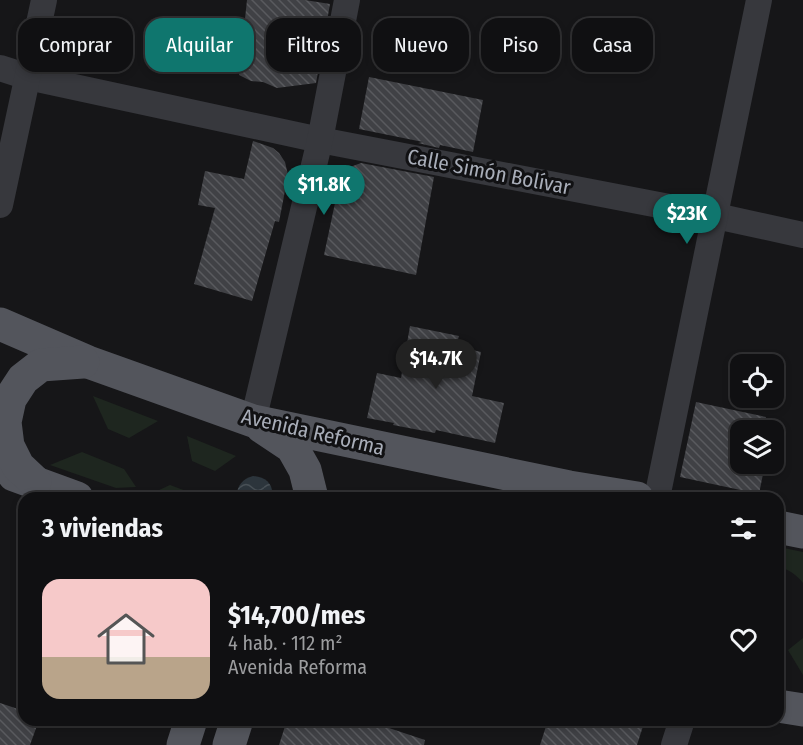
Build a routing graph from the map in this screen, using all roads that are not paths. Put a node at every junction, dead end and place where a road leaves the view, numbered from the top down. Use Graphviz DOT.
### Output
graph roads {
  1 [pos="44,0"];
  2 [pos="348,0"];
  3 [pos="759,0"];
  4 [pos="0,68"];
  5 [pos="28,77"];
  6 [pos="320,140"];
  7 [pos="0,205"];
  8 [pos="716,216"];
  9 [pos="803,235"];
  10 [pos="0,324"];
  11 [pos="88,362"];
  12 [pos="253,421"];
  13 [pos="0,469"];
  14 [pos="35,482"];
  15 [pos="61,492"];
  16 [pos="311,492"];
  17 [pos="578,492"];
  18 [pos="658,492"];
  19 [pos="784,528"];
  20 [pos="803,532"];
  21 [pos="784,707"];
  22 [pos="803,710"];
  23 [pos="189,726"];
  24 [pos="235,726"];
  25 [pos="680,726"];
  26 [pos="183,745"];
  27 [pos="229,745"];
  28 [pos="674,745"];
  1 -- 5 [label="street"];
  2 -- 6 [label="street"];
  3 -- 8 [label="street"];
  4 -- 5 [label="street, Calle Simón Bolívar"];
  5 -- 6 [label="street, Calle Simón Bolívar"];
  5 -- 7 [label="street"];
  6 -- 8 [label="street, Calle Simón Bolívar"];
  6 -- 12 [label="street"];
  8 -- 9 [label="street, Calle Simón Bolívar"];
  8 -- 18 [label="street"];
  10 -- 11 [label="main road, Avenida Reforma"];
  11 -- 12 [label="main road, Avenida Reforma"];
  11 -- 14 [label="main road"];
  12 -- 16 [label="main road"];
  12 -- 17 [label="main road, Avenida Reforma"];
  13 -- 14 [label="main road"];
  14 -- 15 [label="main road"];
  19 -- 20 [label="main road"];
  21 -- 22 [label="main road"];
  23 -- 26 [label="main road"];
  24 -- 27 [label="main road"];
  25 -- 28 [label="street"];
}
